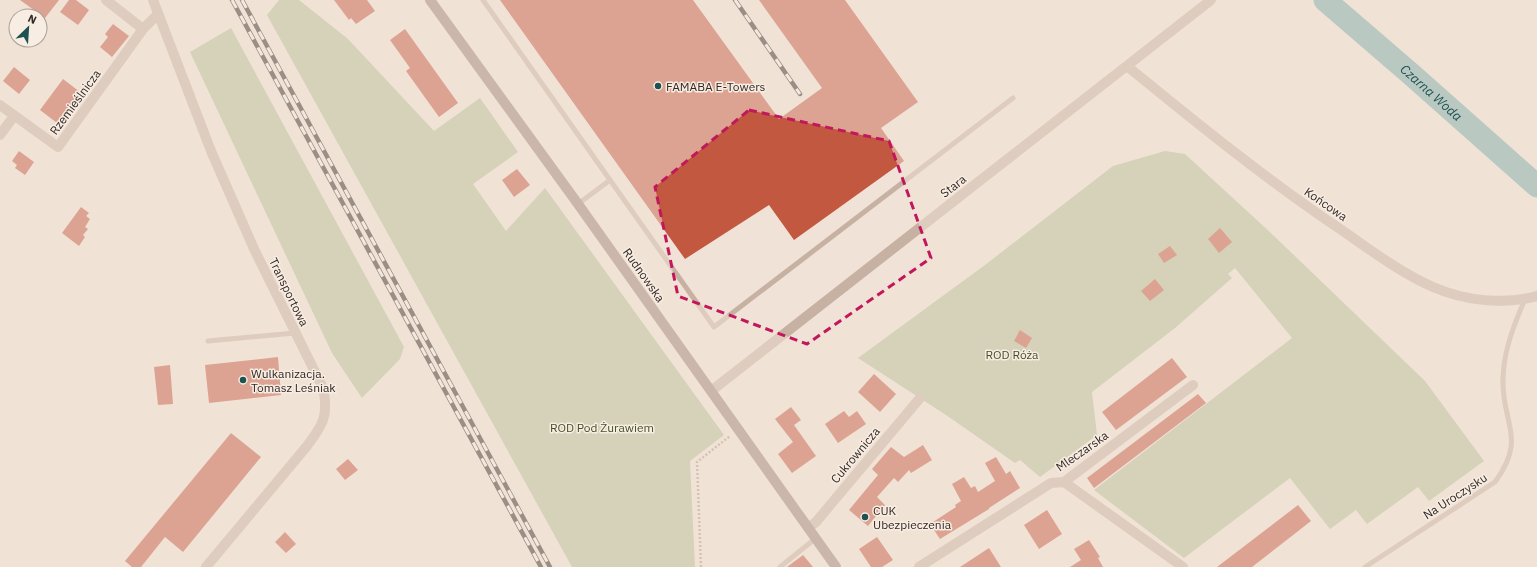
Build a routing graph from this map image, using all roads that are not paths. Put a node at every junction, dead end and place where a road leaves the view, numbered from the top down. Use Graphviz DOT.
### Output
graph roads {
  1 [pos="106,0"];
  2 [pos="153,0"];
  3 [pos="430,0"];
  4 [pos="483,0"];
  5 [pos="1211,0"];
  6 [pos="158,14"];
  7 [pos="144,28"];
  8 [pos="1126,66"];
  9 [pos="1013,98"];
  10 [pos="0,105"];
  11 [pos="14,116"];
  12 [pos="0,135"];
  13 [pos="610,180"];
  14 [pos="578,204"];
  15 [pos="1537,296"];
  16 [pos="1525,299"];
  17 [pos="295,333"];
  18 [pos="208,341"];
  19 [pos="1193,385"];
  20 [pos="711,391"];
  21 [pos="920,398"];
  22 [pos="1064,482"];
  23 [pos="808,528"];
  24 [pos="816,538"];
  25 [pos="206,567"];
  26 [pos="780,567"];
  27 [pos="836,567"];
  28 [pos="920,567"];
  29 [pos="1183,567"];
  30 [pos="1365,567"];
  1 -- 7 [label="street"];
  2 -- 6 [label="street, Transportowa"];
  3 -- 14 [label="main road, Rudnowska"];
  4 -- 13 [label="lane"];
  5 -- 8 [label="street, Stara"];
  6 -- 7 [label="street"];
  6 -- 17 [label="street, Transportowa"];
  7 -- 11 [label="street, Rzemieślnicza"];
  8 -- 16 [label="street, Końcowa"];
  8 -- 20 [label="street, Stara"];
  9 -- 13 [label="lane"];
  10 -- 11 [label="street, Rzemieślnicza"];
  11 -- 12 [label="street"];
  13 -- 14 [label="lane"];
  14 -- 20 [label="main road, Rudnowska"];
  15 -- 16 [label="street, Końcowa"];
  16 -- 30 [label="lane, Na Uroczysku"];
  17 -- 18 [label="lane"];
  17 -- 25 [label="street, Transportowa"];
  19 -- 22 [label="street, Mleczarska"];
  20 -- 23 [label="main road, Rudnowska"];
  21 -- 23 [label="street, Cukrownicza"];
  22 -- 28 [label="street, Mleczarska"];
  22 -- 29 [label="street"];
  23 -- 24 [label="main road, Rudnowska"];
  24 -- 26 [label="lane"];
  24 -- 27 [label="main road, Rudnowska"];
}
